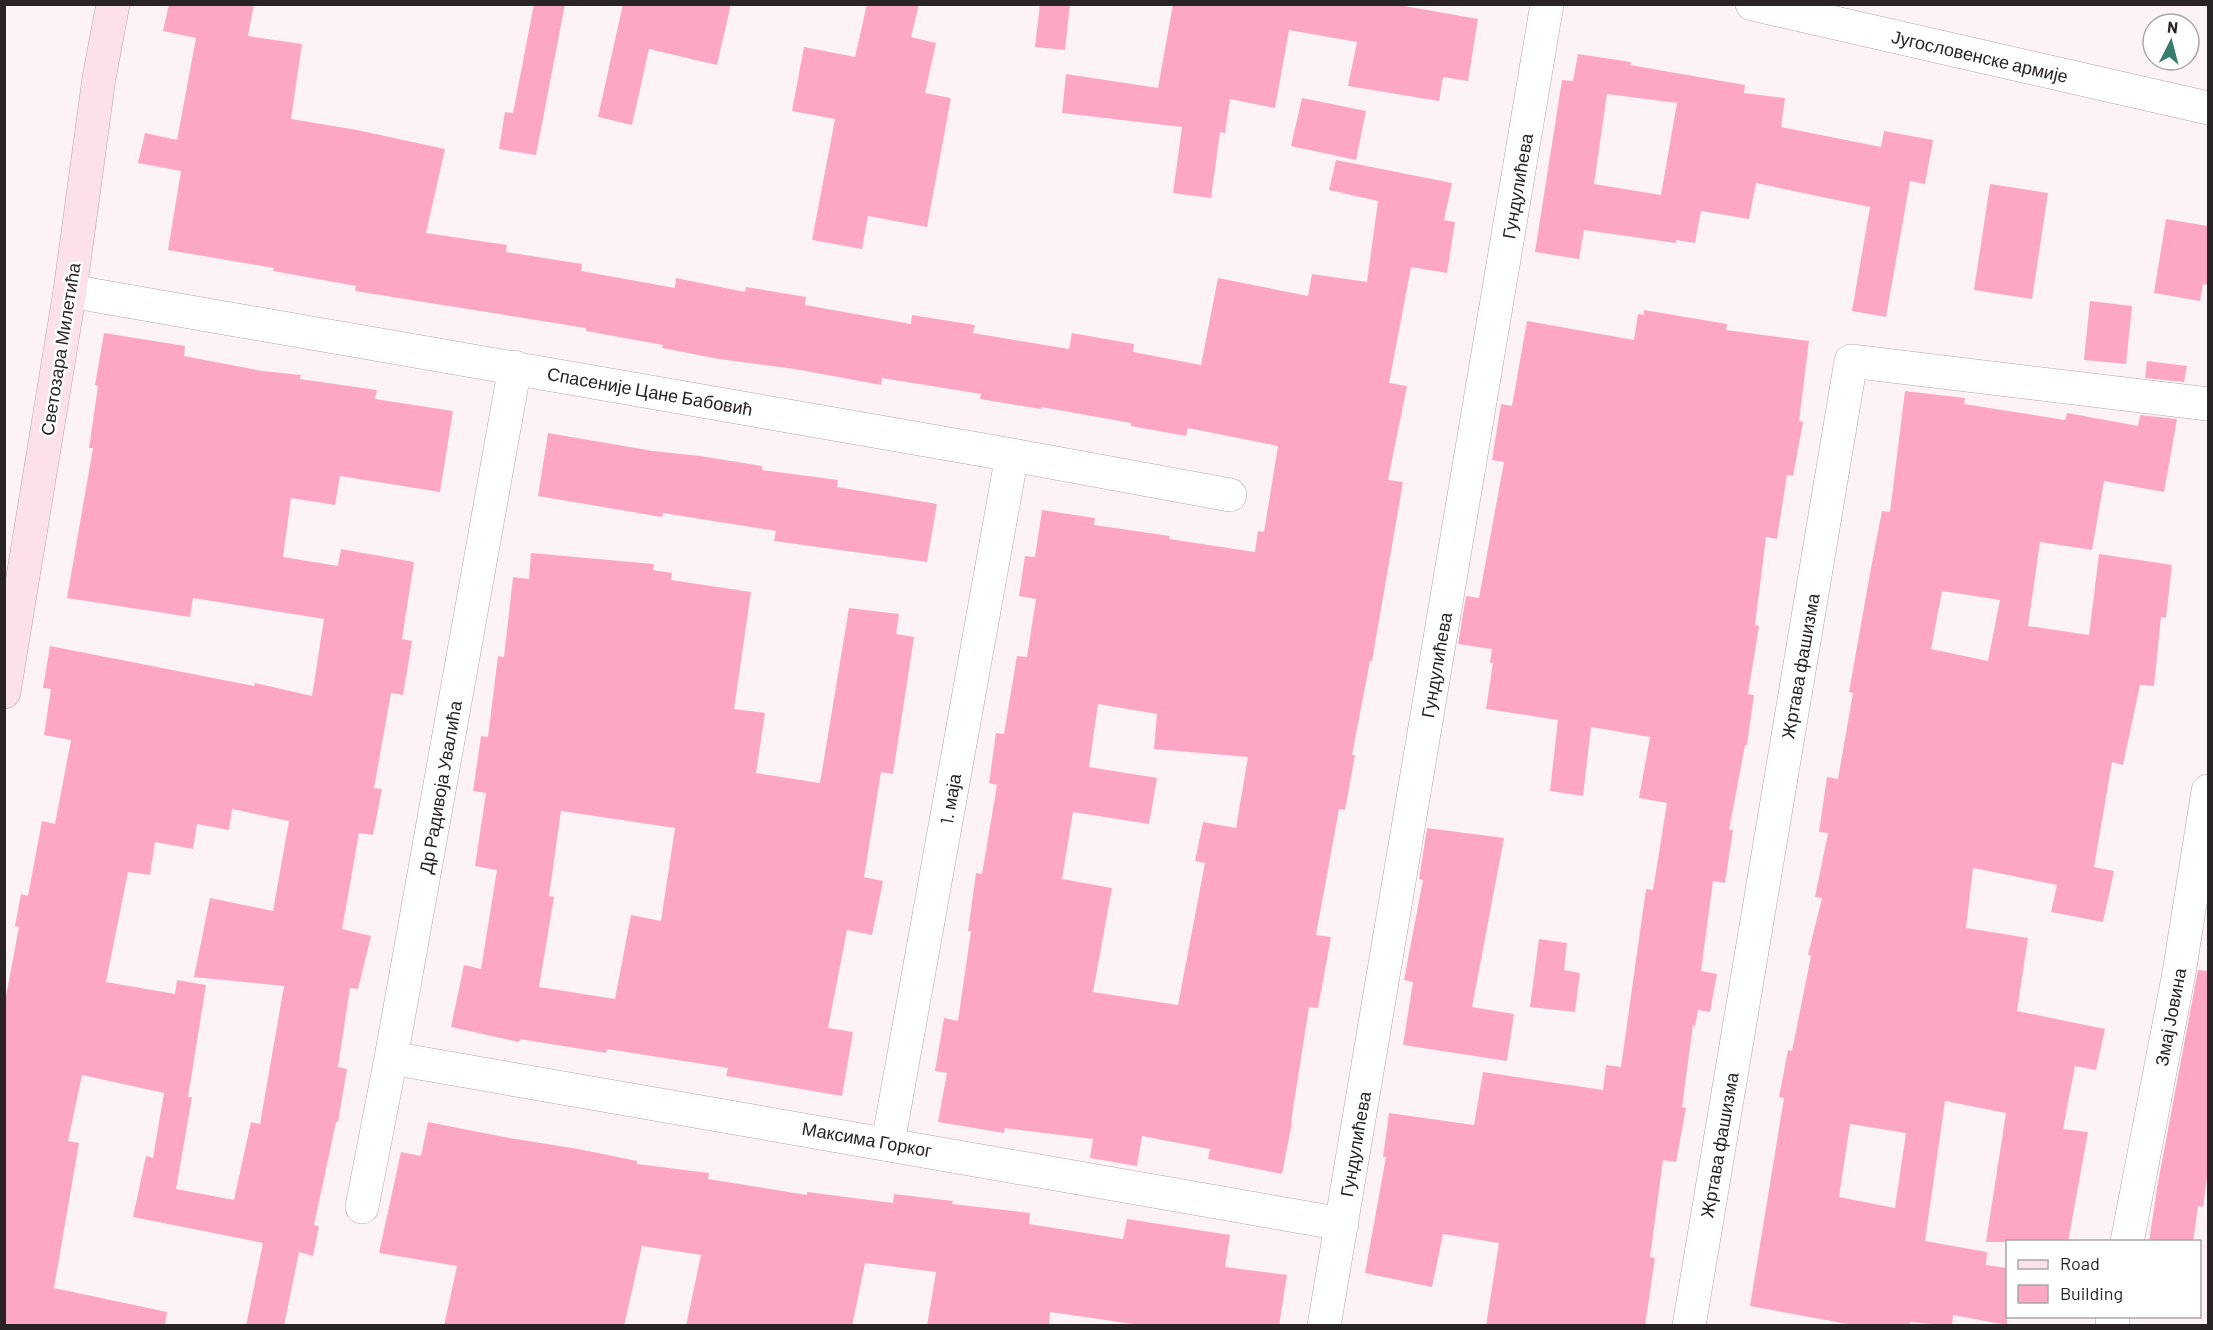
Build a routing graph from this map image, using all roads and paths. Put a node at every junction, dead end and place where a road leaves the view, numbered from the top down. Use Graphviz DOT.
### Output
graph roads {
  1 [pos="113,4"];
  2 [pos="1547,4"];
  3 [pos="1752,4"];
  4 [pos="2208,108"];
  5 [pos="70,291"];
  6 [pos="515,367"];
  7 [pos="2208,404"];
  8 [pos="1012,454"];
  9 [pos="1230,495"];
  10 [pos="4,692"];
  11 [pos="2208,791"];
  12 [pos="392,1058"];
  13 [pos="888,1143"];
  14 [pos="362,1207"];
  15 [pos="1342,1224"];
  16 [pos="2127,1240"];
  17 [pos="1324,1326"];
  18 [pos="1689,1326"];
  1 -- 5 [label="main road, Светозара Милетића"];
  2 -- 15 [label="street, Гундулићева"];
  3 -- 4 [label="street, Југословенске армије"];
  5 -- 6 [label="street, Спасеније Цане Бабовић"];
  5 -- 10 [label="main road, Светозара Милетића"];
  6 -- 8 [label="street, Спасеније Цане Бабовић"];
  6 -- 12 [label="street, Др Радивоја Увалића"];
  7 -- 18 [label="street, Жртава фашизма"];
  8 -- 9 [label="street, Спасеније Цане Бабовић"];
  8 -- 13 [label="street, 1. маја"];
  11 -- 16 [label="street, Змај Јовина"];
  12 -- 13 [label="street, Максима Горког"];
  12 -- 14 [label="street, Др Радивоја Увалића"];
  13 -- 15 [label="street, Максима Горког"];
  15 -- 17 [label="street, Гундулићева"];
}
